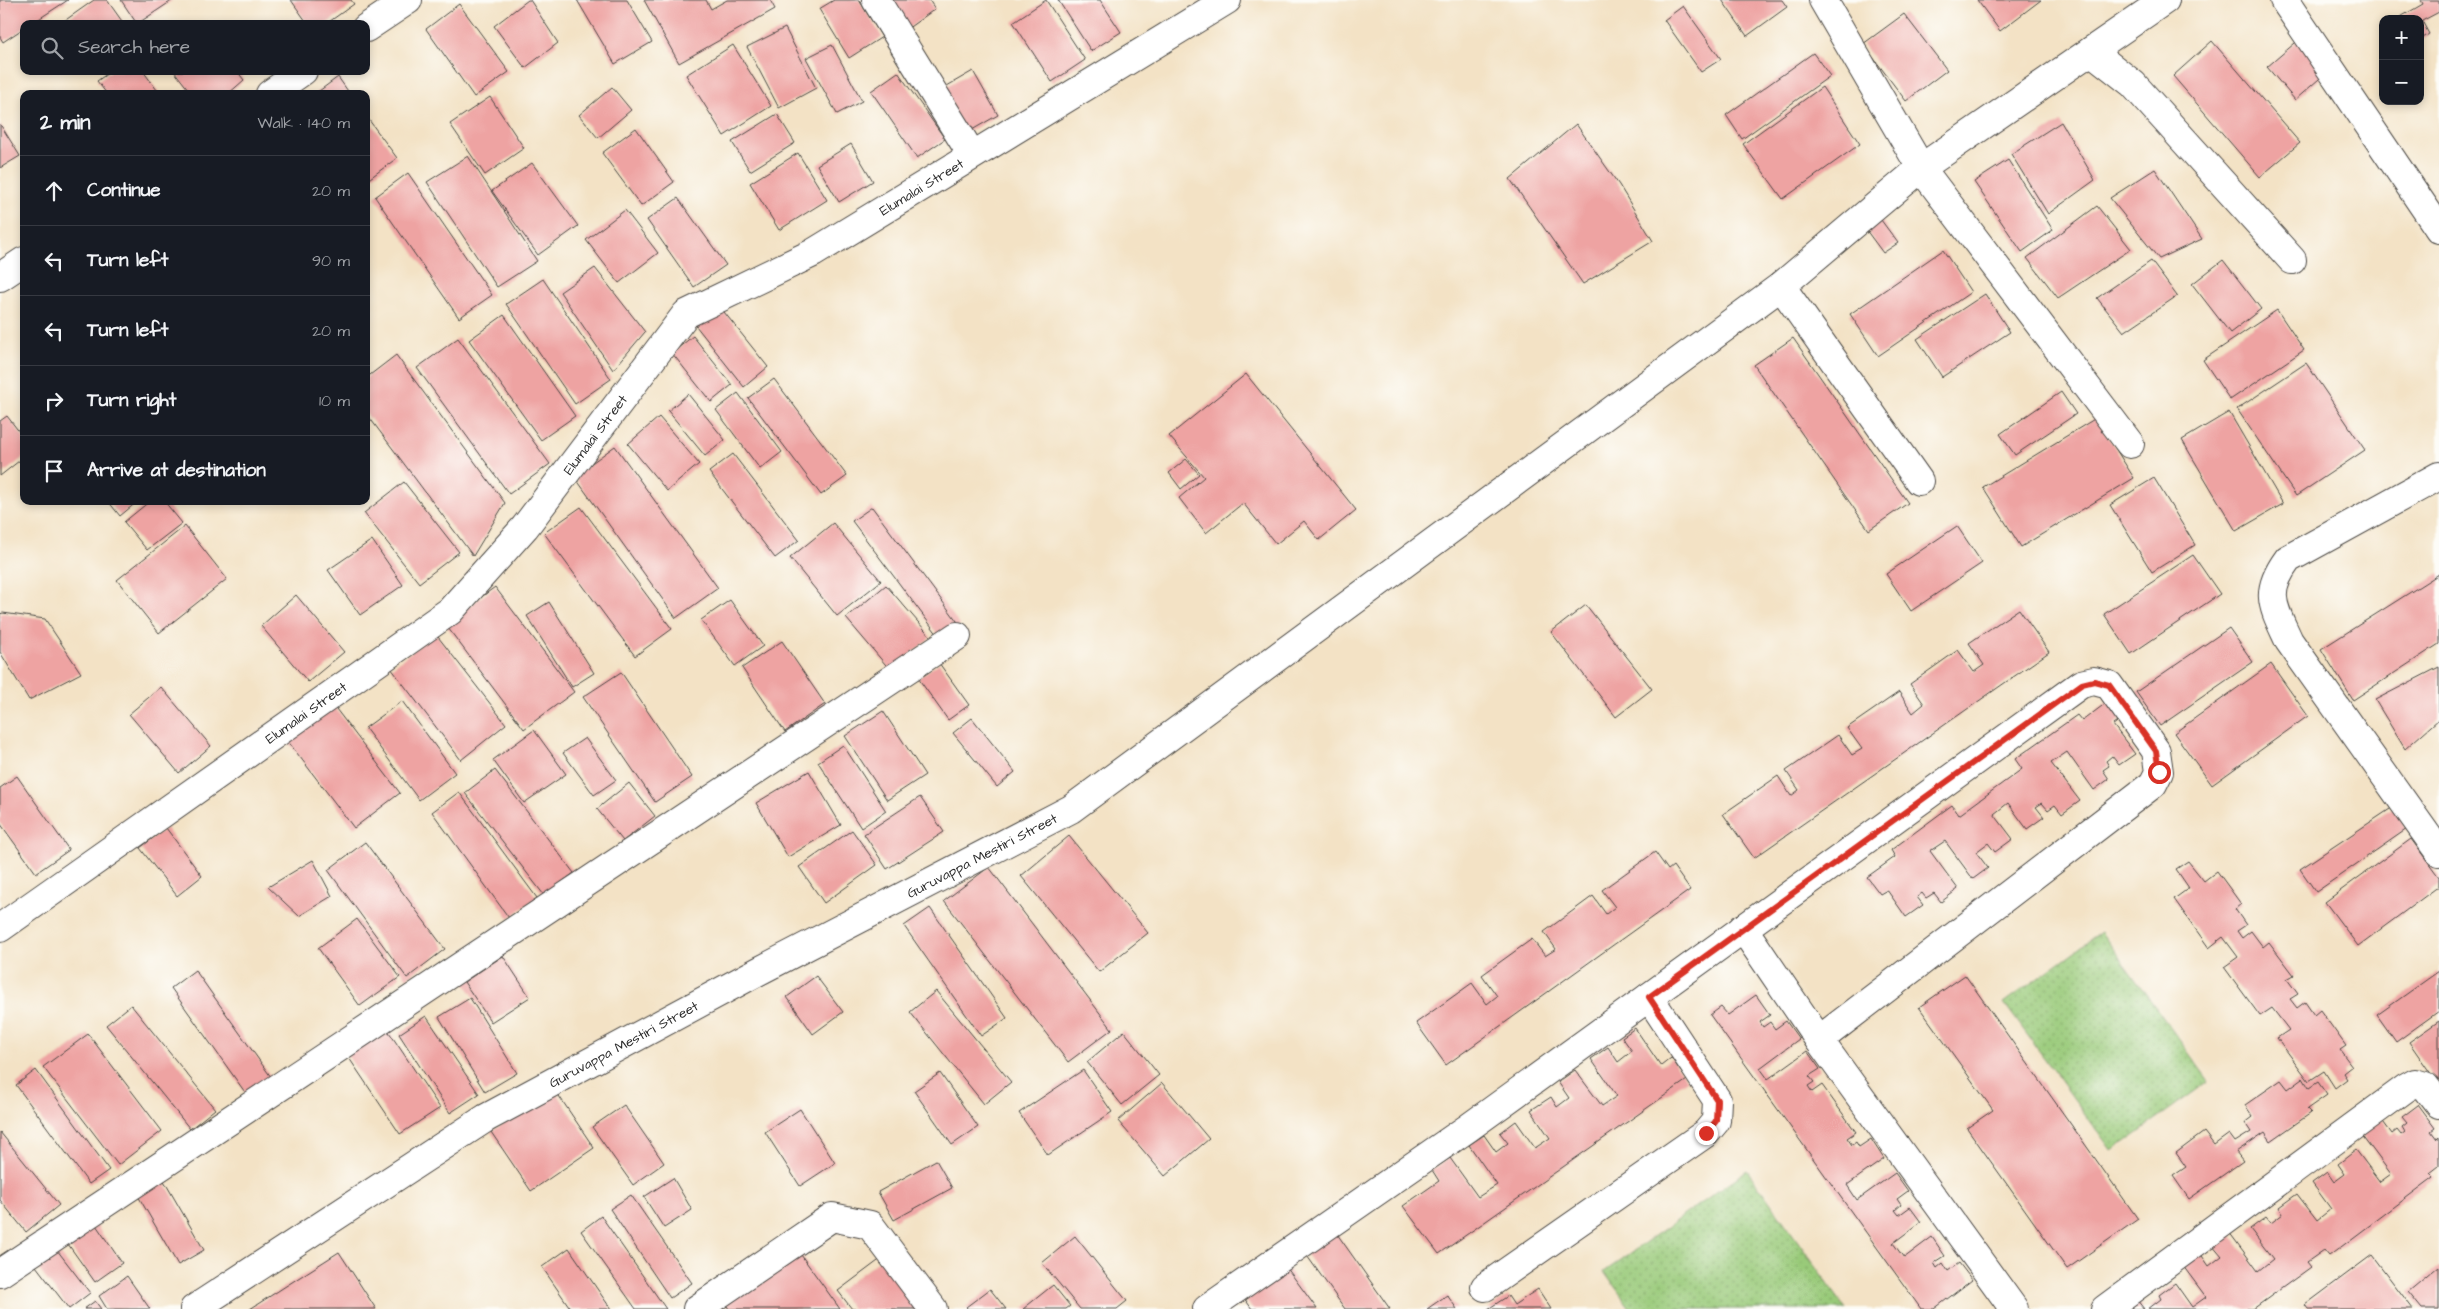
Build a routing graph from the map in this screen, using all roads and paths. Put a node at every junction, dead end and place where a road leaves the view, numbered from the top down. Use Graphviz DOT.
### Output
graph roads {
  1 [pos="408,0"];
  2 [pos="876,0"];
  3 [pos="1227,0"];
  4 [pos="1823,0"];
  5 [pos="2165,0"];
  6 [pos="2284,0"];
  7 [pos="370,25"];
  8 [pos="2091,50"];
  9 [pos="297,75"];
  10 [pos="276,90"];
  11 [pos="972,155"];
  12 [pos="1921,168"];
  13 [pos="2439,229"];
  14 [pos="2292,260"];
  15 [pos="20,264"];
  16 [pos="0,277"];
  17 [pos="1781,286"];
  18 [pos="2130,444"];
  19 [pos="2439,476"];
  20 [pos="1918,481"];
  21 [pos="957,636"];
  22 [pos="2439,852"];
  23 [pos="0,928"];
  24 [pos="1743,928"];
  25 [pos="1649,997"];
  26 [pos="1819,1040"];
  27 [pos="2432,1095"];
  28 [pos="0,1273"];
  29 [pos="1485,1287"];
  30 [pos="194,1309"];
  31 [pos="697,1309"];
  32 [pos="933,1309"];
  33 [pos="1208,1309"];
  34 [pos="2014,1309"];
  35 [pos="2104,1309"];
  1 -- 7 [label="street"];
  2 -- 11 [label="street"];
  3 -- 11 [label="street, Elumalai Street"];
  4 -- 12 [label="street"];
  5 -- 8 [label="street, Guruvappa Mestiri Street"];
  6 -- 13 [label="street"];
  8 -- 12 [label="street, Guruvappa Mestiri Street"];
  8 -- 14 [label="street"];
  9 -- 10 [label="street"];
  11 -- 23 [label="street, Elumalai Street"];
  12 -- 17 [label="street, Guruvappa Mestiri Street"];
  12 -- 18 [label="street"];
  15 -- 16 [label="street"];
  17 -- 20 [label="street"];
  17 -- 30 [label="street, Guruvappa Mestiri Street"];
  19 -- 22 [label="street"];
  21 -- 28 [label="street"];
  24 -- 25 [label="street"];
  24 -- 26 [label="street"];
  24 -- 26 [label="street"];
  25 -- 29 [label="street"];
  25 -- 33 [label="street"];
  26 -- 34 [label="street"];
  27 -- 35 [label="street"];
  31 -- 32 [label="street"];
}
